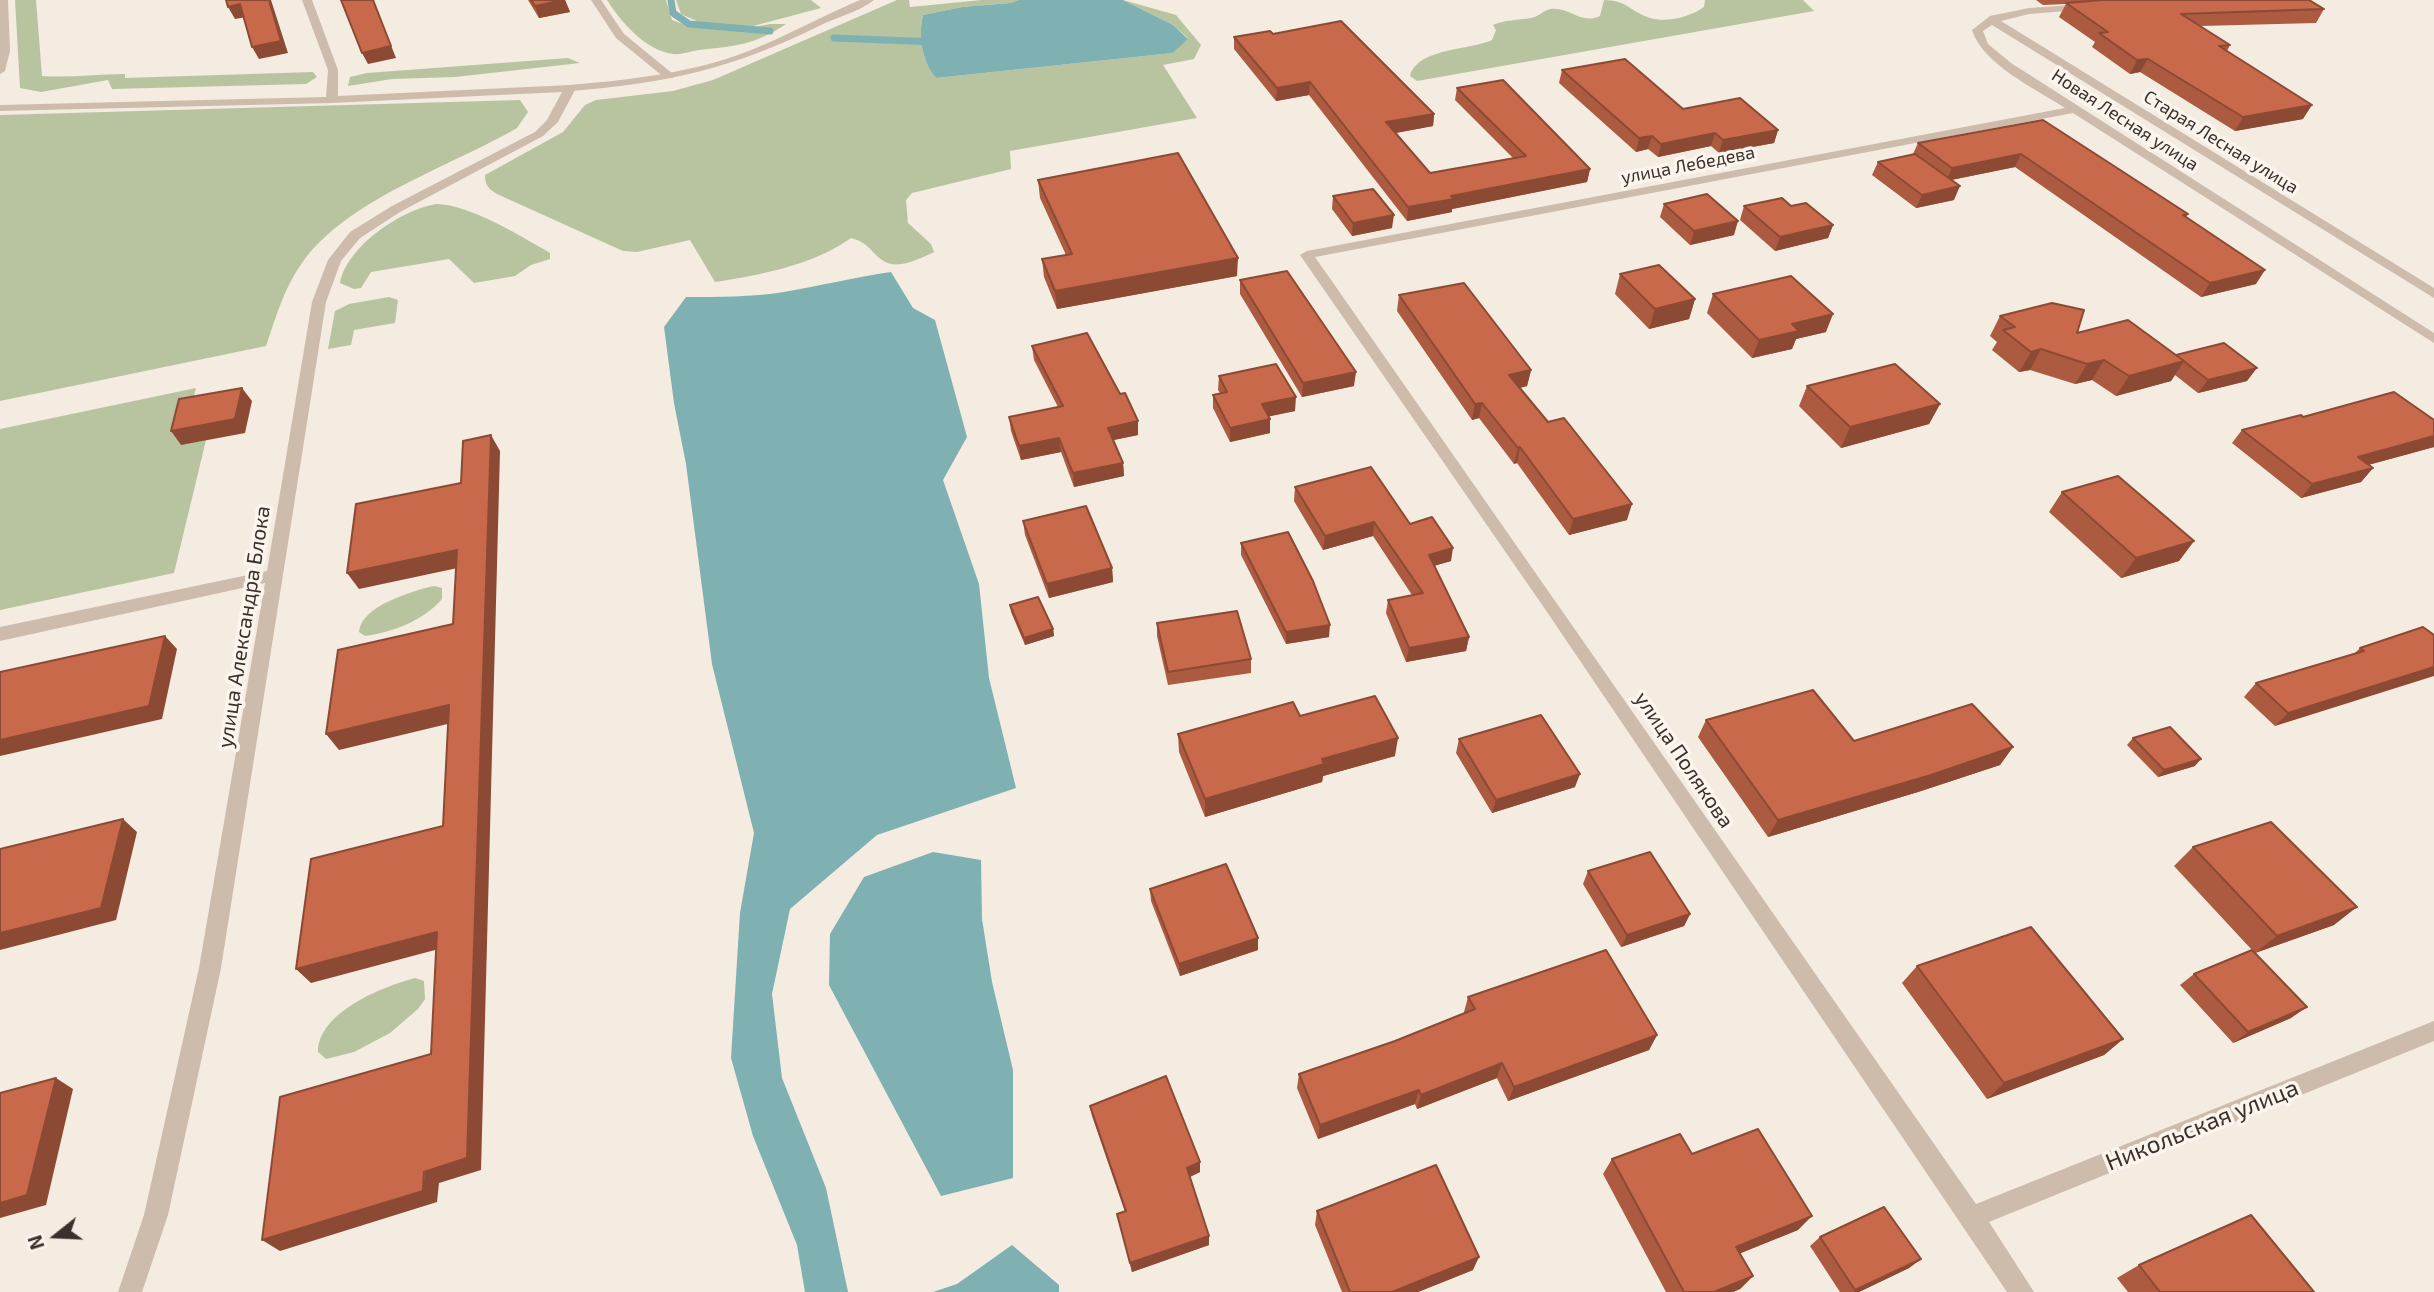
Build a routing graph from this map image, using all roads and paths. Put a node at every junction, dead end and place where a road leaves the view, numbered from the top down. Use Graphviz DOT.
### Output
graph roads {
  1 [pos="3,0"];
  2 [pos="307,0"];
  3 [pos="596,0"];
  4 [pos="869,0"];
  5 [pos="2097,6"];
  6 [pos="1990,19"];
  7 [pos="0,71"];
  8 [pos="669,76"];
  9 [pos="570,88"];
  10 [pos="332,100"];
  11 [pos="0,107"];
  12 [pos="2075,109"];
  13 [pos="1307,255"];
  14 [pos="2434,294"];
  15 [pos="2434,339"];
  16 [pos="275,575"];
  17 [pos="0,634"];
  18 [pos="2434,1031"];
  19 [pos="1970,1218"];
  20 [pos="130,1292"];
  21 [pos="2022,1292"];
  1 -- 7 [label="street"];
  2 -- 10 [label="street"];
  3 -- 8 [label="street"];
  4 -- 8 [label="street"];
  5 -- 6 [label="street"];
  6 -- 12 [label="street, Новая Лесная улица"];
  6 -- 14 [label="street, Старая Лесная улица"];
  8 -- 9 [label="street"];
  9 -- 10 [label="street"];
  9 -- 16 [label="street, улица Александра Блока"];
  10 -- 11 [label="street"];
  12 -- 13 [label="street, улица Лебедева"];
  12 -- 15 [label="street, Новая Лесная улица"];
  13 -- 19 [label="street, улица Полякова"];
  16 -- 17 [label="street"];
  16 -- 20 [label="street, улица Александра Блока"];
  18 -- 19 [label="street, Никольская улица"];
  19 -- 21 [label="street, улица Полякова"];
}
